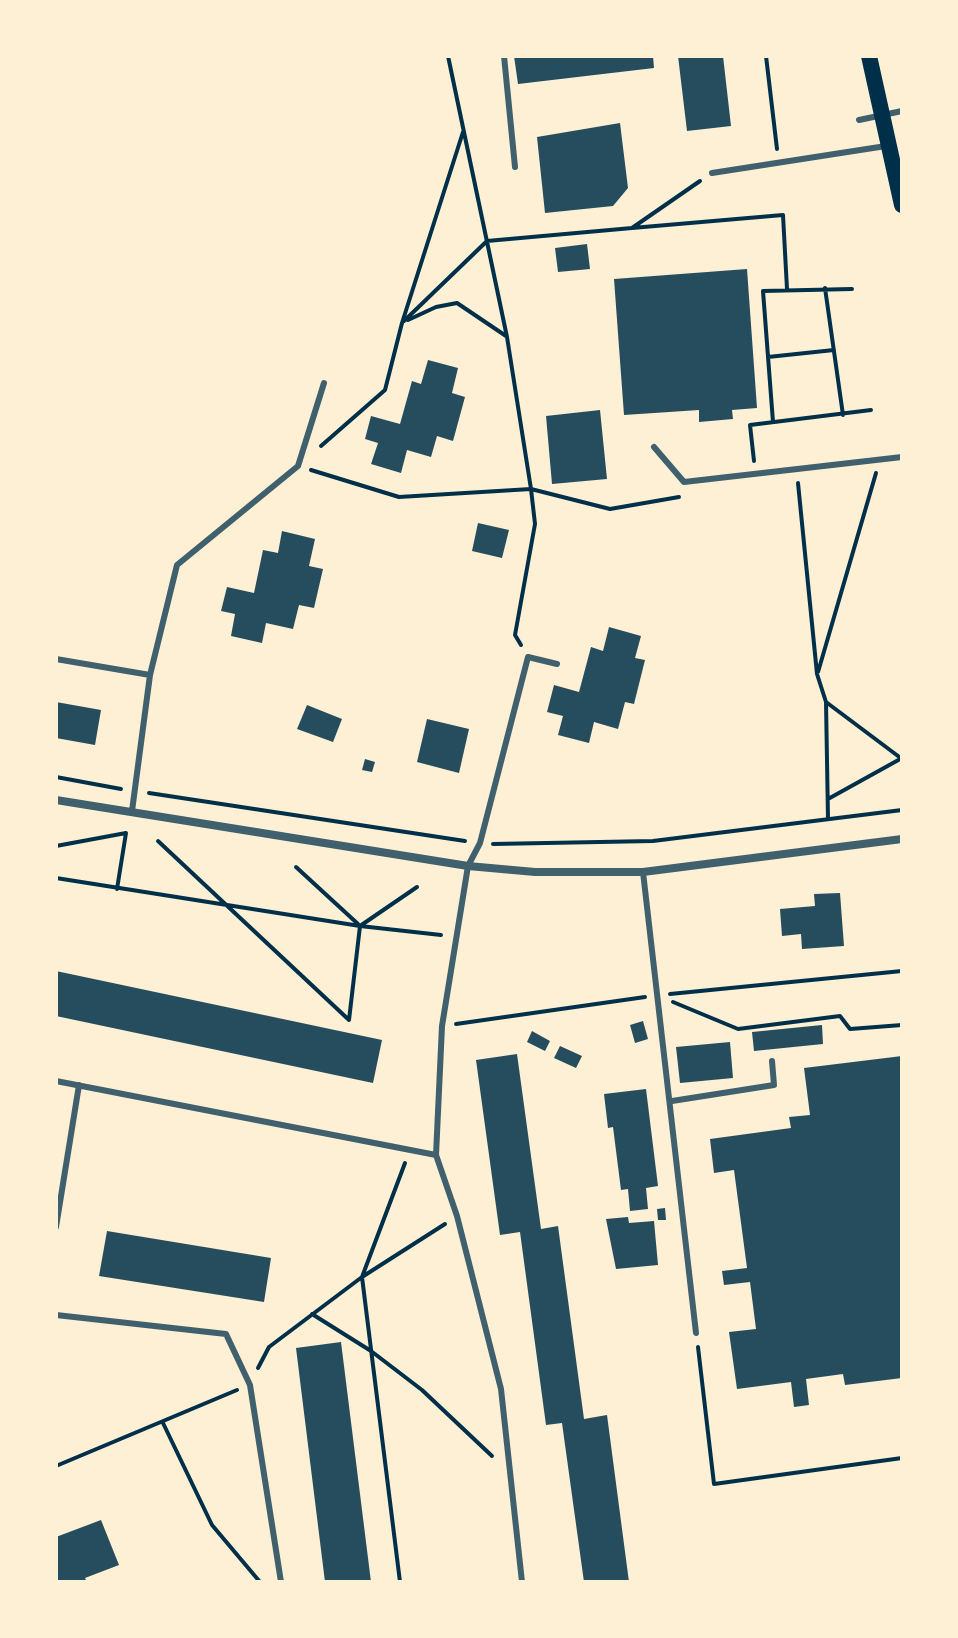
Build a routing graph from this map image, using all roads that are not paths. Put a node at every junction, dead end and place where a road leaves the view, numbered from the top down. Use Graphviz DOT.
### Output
graph roads {
  1 [pos="504,56"];
  2 [pos="869,56"];
  3 [pos="902,111"];
  4 [pos="883,116"];
  5 [pos="859,120"];
  6 [pos="889,146"];
  7 [pos="515,167"];
  8 [pos="712,173"];
  9 [pos="902,205"];
  10 [pos="324,383"];
  11 [pos="654,447"];
  12 [pos="902,457"];
  13 [pos="56,659"];
  14 [pos="557,664"];
  15 [pos="150,675"];
  16 [pos="56,800"];
  17 [pos="132,811"];
  18 [pos="902,839"];
  19 [pos="468,866"];
  20 [pos="643,872"];
  21 [pos="772,1061"];
  22 [pos="56,1081"];
  23 [pos="79,1085"];
  24 [pos="672,1101"];
  25 [pos="436,1155"];
  26 [pos="56,1227"];
  27 [pos="56,1315"];
  28 [pos="696,1333"];
  29 [pos="281,1582"];
  30 [pos="522,1582"];
  1 -- 7 [label="lane"];
  2 -- 4 [label="main road"];
  3 -- 4 [label="lane"];
  4 -- 5 [label="lane"];
  4 -- 6 [label="main road"];
  6 -- 8 [label="lane"];
  6 -- 9 [label="main road"];
  10 -- 15 [label="lane"];
  11 -- 12 [label="lane"];
  13 -- 15 [label="lane"];
  14 -- 19 [label="lane"];
  15 -- 17 [label="lane"];
  16 -- 17 [label="street"];
  17 -- 19 [label="street"];
  18 -- 20 [label="street"];
  19 -- 20 [label="street"];
  19 -- 25 [label="lane"];
  20 -- 24 [label="lane"];
  21 -- 24 [label="lane"];
  22 -- 23 [label="lane"];
  23 -- 25 [label="lane"];
  23 -- 26 [label="lane"];
  24 -- 28 [label="lane"];
  25 -- 30 [label="lane"];
  27 -- 29 [label="lane"];
}
